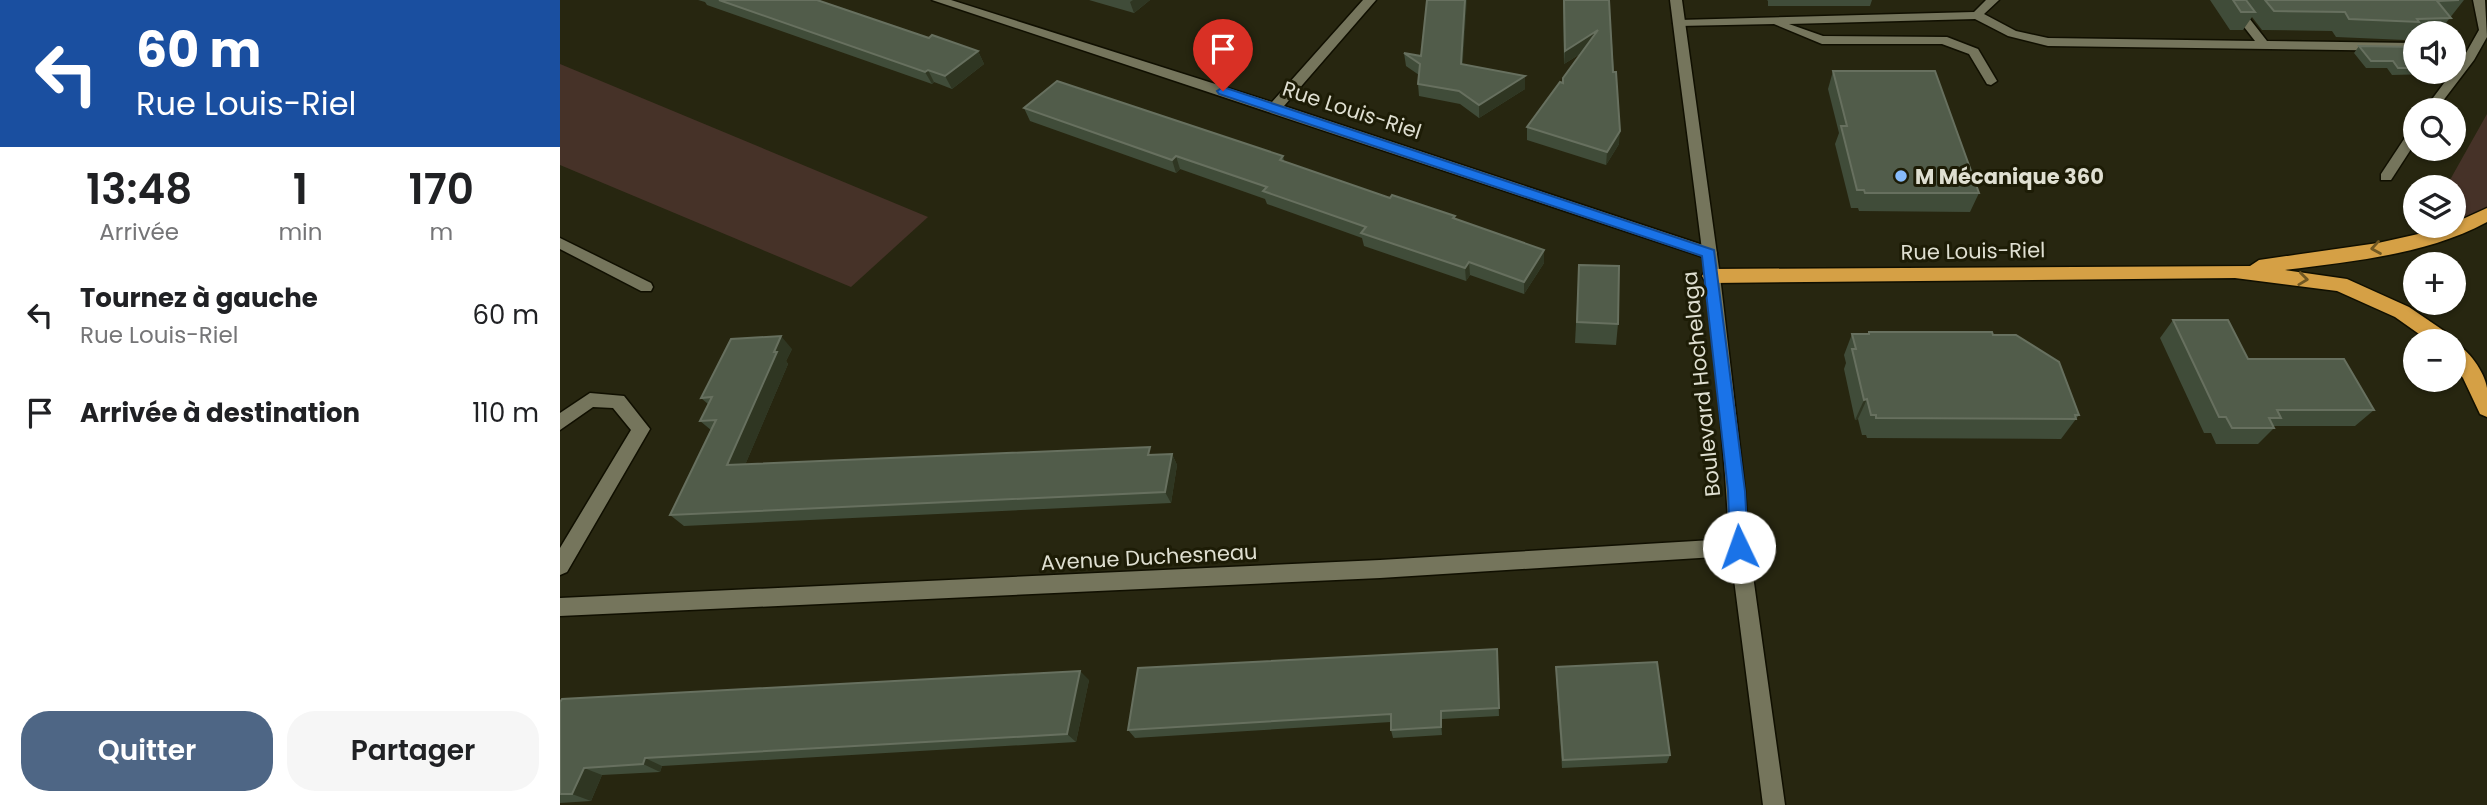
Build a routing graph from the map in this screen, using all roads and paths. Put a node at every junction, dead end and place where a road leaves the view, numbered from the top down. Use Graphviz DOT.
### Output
graph roads {
  1 [pos="938,0"];
  2 [pos="1370,0"];
  3 [pos="1676,0"];
  4 [pos="1971,0"];
  5 [pos="1993,0"];
  6 [pos="2229,0"];
  7 [pos="2479,0"];
  8 [pos="1977,15"];
  9 [pos="1771,21"];
  10 [pos="1679,23"];
  11 [pos="2264,45"];
  12 [pos="2403,47"];
  13 [pos="2466,56"];
  14 [pos="2470,57"];
  15 [pos="1991,81"];
  16 [pos="2439,98"];
  17 [pos="1275,108"];
  18 [pos="2403,151"];
  19 [pos="2386,177"];
  20 [pos="2487,214"];
  21 [pos="560,243"];
  22 [pos="1709,253"];
  23 [pos="2235,271"];
  24 [pos="1712,276"];
  25 [pos="646,287"];
  26 [pos="2427,329"];
  27 [pos="2466,368"];
  28 [pos="2487,408"];
  29 [pos="560,423"];
  30 [pos="1739,547"];
  31 [pos="560,566"];
  32 [pos="560,607"];
  33 [pos="1774,805"];
  1 -- 17 [label="street, Rue Louis-Riel"];
  2 -- 17 [label="street"];
  3 -- 10 [label="street, Boulevard Hochelaga"];
  4 -- 8 [label="lane"];
  5 -- 8 [label="lane"];
  6 -- 11 [label="lane"];
  7 -- 14 [label="lane"];
  8 -- 9 [label="lane"];
  8 -- 11 [label="lane"];
  9 -- 10 [label="lane"];
  9 -- 15 [label="lane"];
  10 -- 22 [label="street, Boulevard Hochelaga"];
  11 -- 12 [label="lane"];
  13 -- 14 [label="lane"];
  14 -- 16 [label="lane"];
  17 -- 22 [label="street, Rue Louis-Riel"];
  18 -- 19 [label="lane"];
  20 -- 23 [label="highway, one-way"];
  21 -- 25 [label="lane"];
  22 -- 24 [label="street, Boulevard Hochelaga"];
  23 -- 24 [label="highway, Rue Louis-Riel"];
  23 -- 26 [label="highway, one-way"];
  24 -- 30 [label="street, Boulevard Hochelaga"];
  27 -- 28 [label="highway"];
  29 -- 31 [label="street"];
  30 -- 32 [label="street, Avenue Duchesneau"];
  30 -- 33 [label="street, Boulevard Hochelaga"];
}
